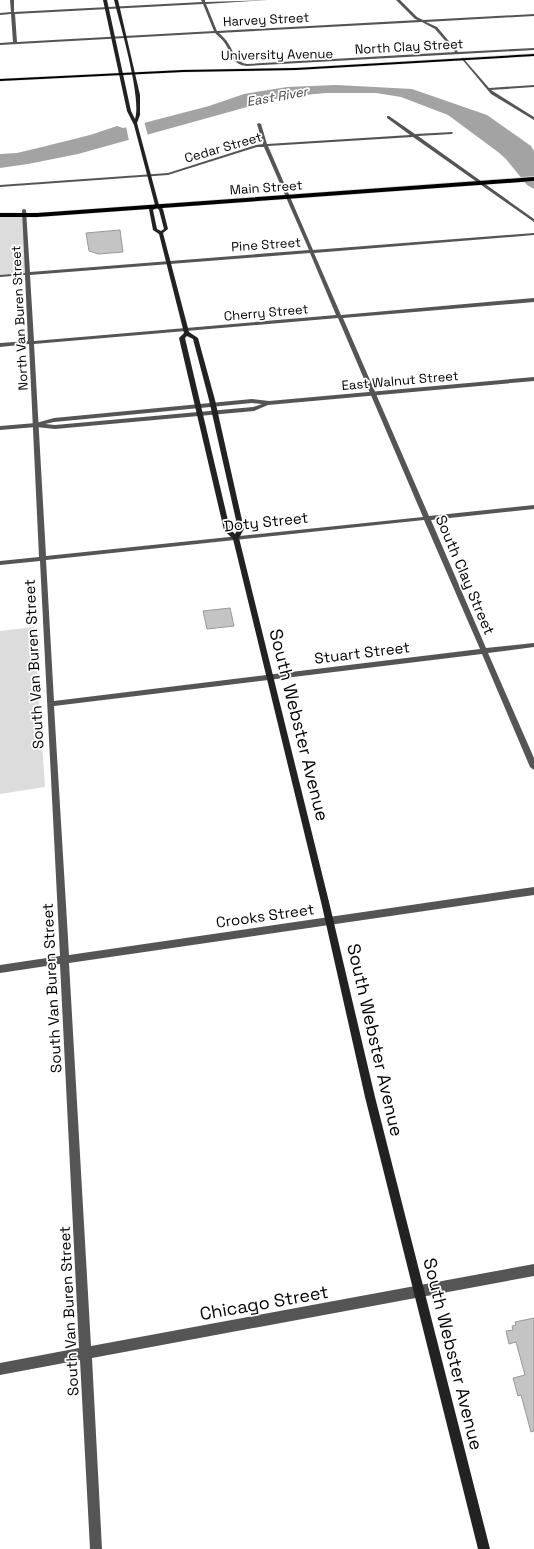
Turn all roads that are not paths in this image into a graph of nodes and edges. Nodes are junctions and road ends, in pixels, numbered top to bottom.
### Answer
1 (12, 0) edge
2 (105, 0) edge
3 (116, 0) edge
4 (266, 0) edge
5 (398, 0) edge
6 (204, 2) edge
7 (107, 8) junction
8 (118, 8) junction
9 (13, 13) junction
10 (0, 14) edge
11 (534, 15) edge
12 (422, 21) junction
13 (216, 32) junction
14 (125, 37) junction
15 (113, 38) junction
16 (15, 43) junction
17 (0, 44) edge
18 (534, 52) edge
19 (458, 54) junction
20 (462, 59) junction
21 (132, 72) junction
22 (120, 73) junction
23 (0, 80) edge
24 (534, 86) edge
25 (490, 89) junction
26 (388, 117) dead end
27 (534, 119) edge
28 (135, 124) junction
29 (259, 124) dead end
30 (452, 133) dead end
31 (414, 136) junction
32 (266, 146) junction
33 (534, 174) edge
34 (149, 176) junction
35 (473, 178) junction
36 (534, 179) edge
37 (480, 183) junction
38 (0, 186) edge
39 (287, 194) junction
40 (157, 204) junction
41 (0, 211) edge
42 (24, 212) junction
43 (0, 215) edge
44 (534, 221) edge
45 (161, 233) junction
46 (534, 234) edge
47 (312, 251) junction
48 (170, 262) junction
49 (28, 273) junction
50 (0, 276) edge
51 (534, 300) edge
52 (340, 316) junction
53 (187, 331) junction
54 (31, 342) junction
55 (0, 345) edge
56 (534, 379) edge
57 (373, 394) junction
58 (269, 403) junction
59 (213, 404) junction
60 (198, 406) junction
61 (214, 412) junction
62 (199, 414) junction
63 (36, 425) junction
64 (0, 428) edge
65 (534, 507) edge
66 (427, 518) junction
67 (236, 538) junction
68 (43, 559) junction
69 (0, 563) edge
70 (534, 645) edge
71 (484, 651) junction
72 (270, 677) junction
73 (51, 704) junction
74 (534, 767) edge
75 (534, 891) edge
76 (329, 921) junction
77 (65, 960) junction
78 (0, 969) edge
79 (534, 1270) edge
80 (419, 1291) junction
81 (87, 1353) junction
82 (0, 1369) edge
83 (96, 1549) edge
84 (484, 1549) edge

1 - 9 street
2 - 7 main road
3 - 8 main road
4 - 6 street
5 - 12 street
6 - 8 street
6 - 13 street, North Clay Street
7 - 8 street
7 - 9 street
7 - 15 main road
8 - 14 main road
9 - 10 street
9 - 16 street
11 - 12 street, Harvey Street
12 - 13 street, Harvey Street
12 - 19 street
13 - 14 street, Harvey Street
13 - 19 street, North Clay Street
14 - 15 street, Harvey Street
14 - 21 main road
15 - 16 street, Harvey Street
15 - 22 main road
16 - 17 street, Harvey Street
18 - 19 street, North Clay Street
18 - 20 main road, University Avenue
18 - 21 main road, University Avenue
20 - 21 main road, University Avenue
20 - 25 street
21 - 22 main road, University Avenue
21 - 28 main road
22 - 23 main road, University Avenue
22 - 28 main road
24 - 25 street
25 - 27 street
26 - 31 street
28 - 34 main road
29 - 32 street
30 - 31 street, Cedar Street
31 - 32 street, Cedar Street
31 - 35 street
32 - 34 street, Cedar Street
32 - 39 street
33 - 35 main road, Main Street
34 - 38 street, Cedar Street
34 - 40 main road
35 - 37 street
35 - 39 main road, Main Street
36 - 37 main road, Main Street
37 - 39 main road, Main Street
37 - 44 street
39 - 40 main road, Main Street
39 - 47 street
40 - 42 main road, Main Street
40 - 45 main road
40 - 45 main road
41 - 42 main road, Main Street
42 - 43 main road, Main Street
42 - 49 street, North Van Buren Street
45 - 48 main road
46 - 47 street, Pine Street
47 - 48 street, Pine Street
47 - 52 street
48 - 49 street, Pine Street
48 - 53 main road
49 - 50 street, Pine Street
49 - 54 street, North Van Buren Street
51 - 52 street, Cherry Street
52 - 53 street, Cherry Street
52 - 57 street
53 - 54 street, Cherry Street
53 - 59 main road, South Webster Avenue
53 - 60 main road, South Webster Avenue
54 - 55 street, Cherry Street
54 - 63 street, North Van Buren Street
56 - 57 street, East Walnut Street
57 - 58 street, East Walnut Street
57 - 66 street, South Clay Street
58 - 59 street, East Walnut Street
58 - 61 street, East Walnut Street
59 - 60 street, East Walnut Street
59 - 61 main road, South Webster Avenue
60 - 62 main road, South Webster Avenue
60 - 63 street, East Walnut Street
61 - 62 street, East Walnut Street
61 - 67 main road, South Webster Avenue
62 - 63 street, East Walnut Street
62 - 67 main road, South Webster Avenue
63 - 64 street, East Walnut Street
63 - 68 street, South Van Buren Street
65 - 66 street, Doty Street
66 - 67 street, Doty Street
66 - 71 street, South Clay Street
67 - 68 street, Doty Street
67 - 72 main road, South Webster Avenue
68 - 69 street, Doty Street
68 - 73 street, South Van Buren Street
70 - 71 street, Stuart Street
71 - 72 street, Stuart Street
71 - 74 street, South Clay Street
72 - 73 street, Stuart Street
72 - 76 main road, South Webster Avenue
73 - 77 street, South Van Buren Street
75 - 76 street, Crooks Street
76 - 77 street, Crooks Street
76 - 80 main road, South Webster Avenue
77 - 78 street, Crooks Street
77 - 81 street, South Van Buren Street
79 - 80 street, Chicago Street
80 - 81 street, Chicago Street
80 - 84 main road, South Webster Avenue
81 - 82 street, Chicago Street
81 - 83 street, South Van Buren Street

